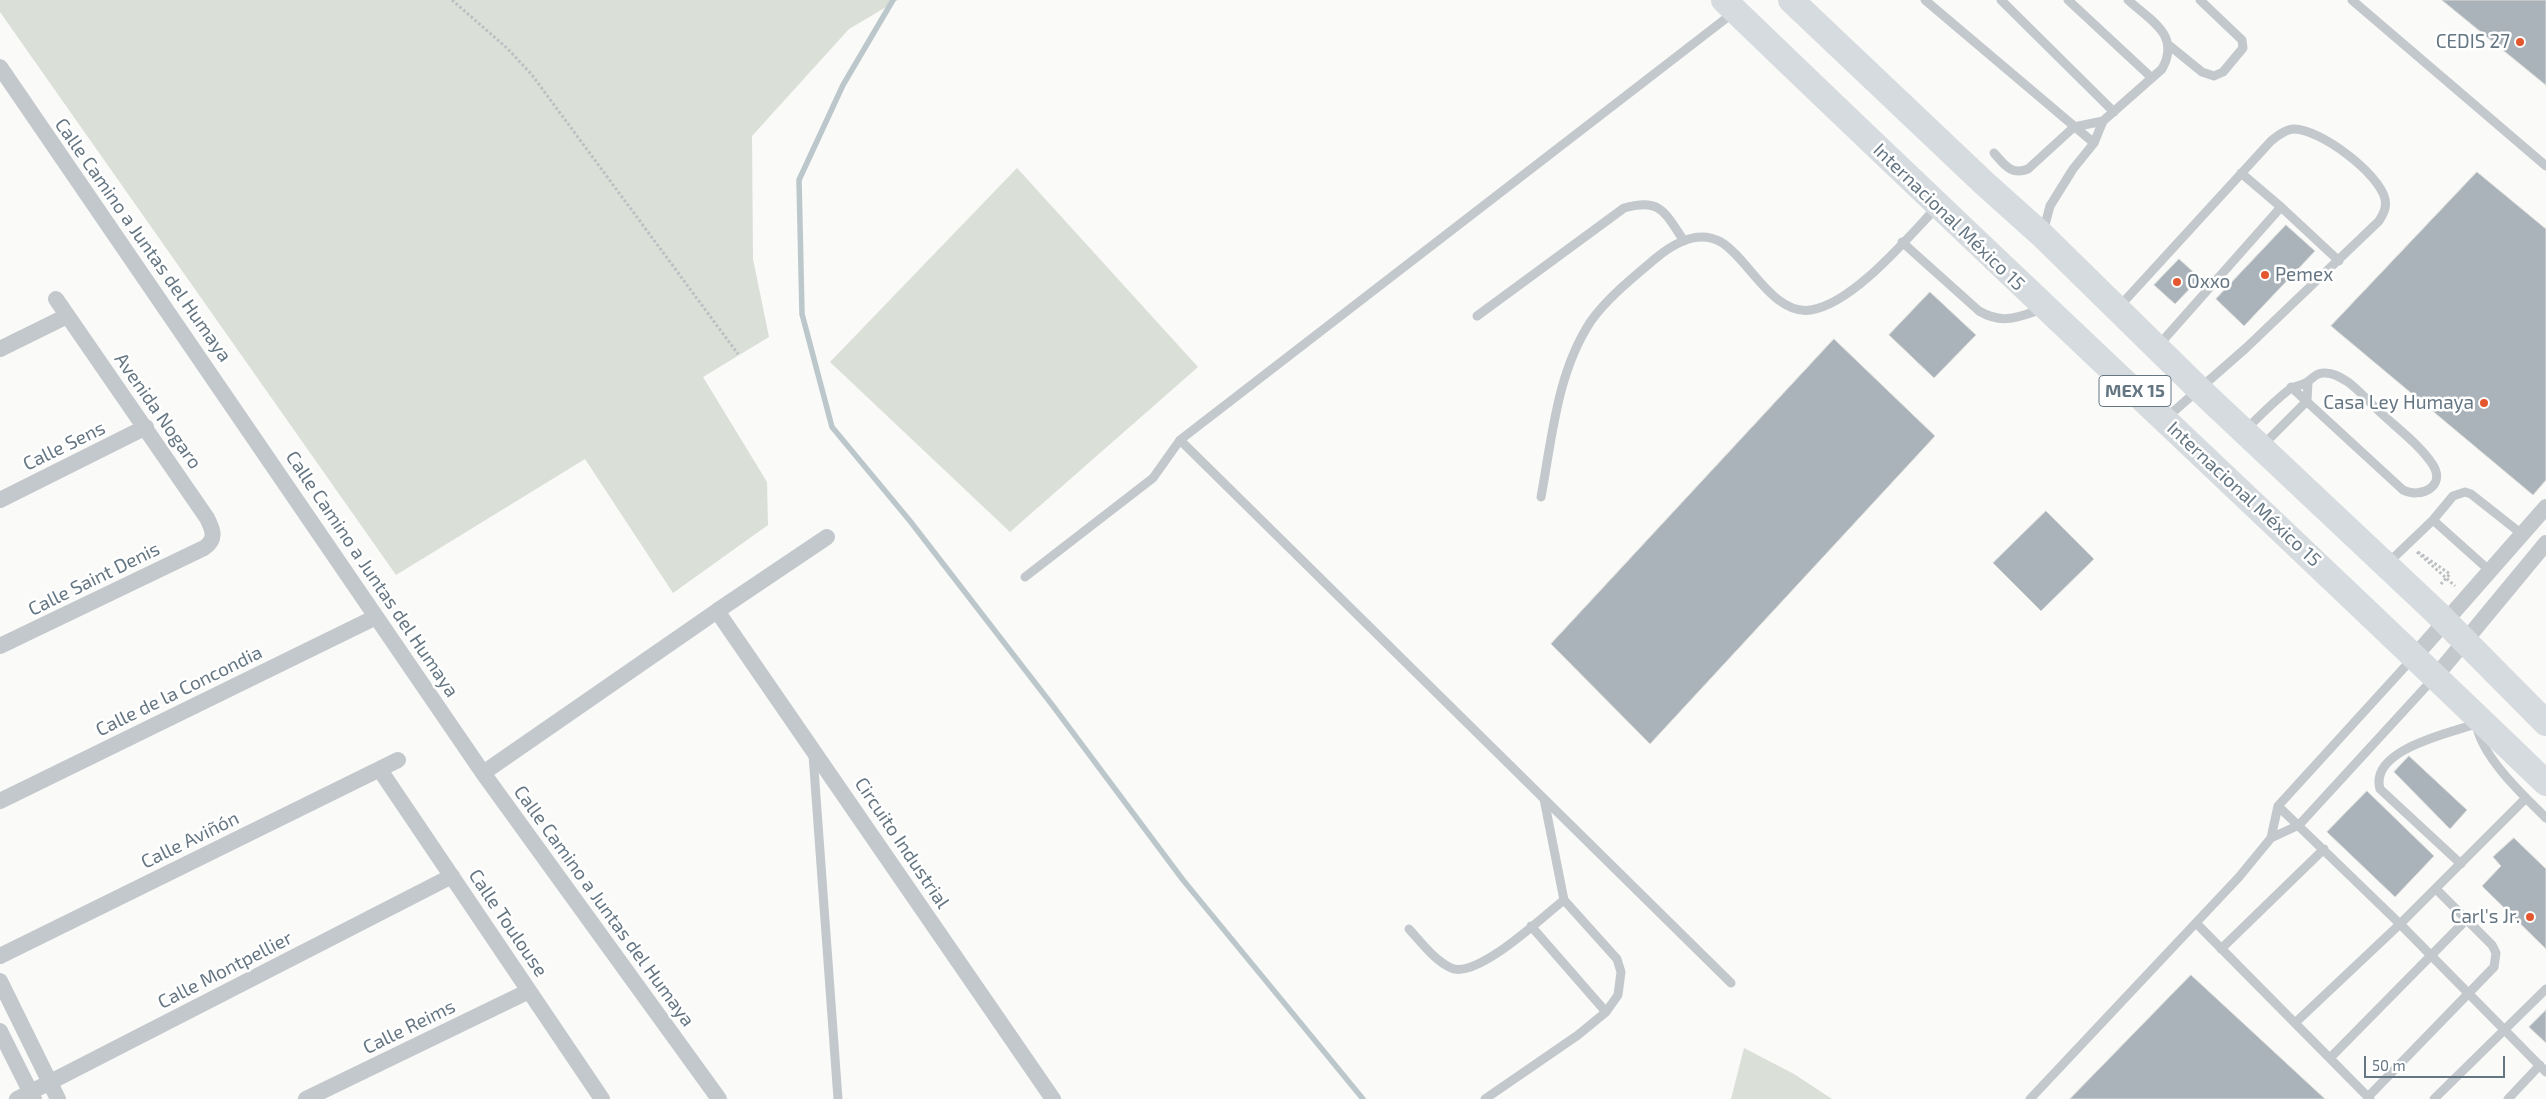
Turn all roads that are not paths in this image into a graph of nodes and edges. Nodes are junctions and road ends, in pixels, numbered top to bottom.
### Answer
1 (1791, 0) edge
2 (1925, 0) edge
3 (2001, 0) edge
4 (2068, 0) edge
5 (2128, 0) edge
6 (2200, 0) edge
7 (2352, 0) edge
8 (1730, 6) edge
9 (2170, 46) junction
10 (0, 67) edge
11 (2152, 78) junction
12 (2114, 112) junction
13 (2103, 121) junction
14 (2074, 127) junction
15 (2094, 143) junction
16 (1994, 153) dead end
17 (2546, 166) edge
18 (2241, 173) junction
19 (1938, 206) junction
20 (2281, 207) junction
21 (2042, 234) junction
22 (1684, 240) junction
23 (1902, 242) junction
24 (2338, 261) junction
25 (56, 299) dead end
26 (2045, 308) junction
27 (2118, 308) junction
28 (67, 316) junction
29 (1477, 316) dead end
30 (2156, 348) junction
31 (0, 349) edge
32 (2308, 382) junction
33 (2291, 387) junction
34 (2199, 389) junction
35 (2307, 401) junction
36 (2165, 419) junction
37 (146, 427) junction
38 (2252, 439) junction
39 (1180, 440) junction
40 (1541, 497) dead end
41 (0, 500) edge
42 (2546, 507) edge
43 (2434, 520) junction
44 (2523, 535) junction
45 (828, 537) dead end
46 (2546, 542) edge
47 (204, 548) joint
48 (2386, 565) junction
49 (2490, 571) junction
50 (1025, 577) dead end
51 (717, 611) junction
52 (376, 617) junction
53 (2441, 618) junction
54 (2464, 643) junction
55 (0, 646) edge
56 (2415, 656) junction
57 (2436, 676) junction
58 (2475, 718) junction
59 (2546, 723) edge
60 (813, 748) junction
61 (398, 760) dead end
62 (380, 770) junction
63 (483, 773) junction
64 (2536, 790) edge
65 (1544, 798) junction
66 (0, 801) edge
67 (2278, 806) junction
68 (2546, 818) edge
69 (2299, 825) junction
70 (2271, 838) junction
71 (2324, 849) junction
72 (2461, 864) junction
73 (452, 876) junction
74 (2436, 888) junction
75 (1564, 900) junction
76 (2467, 919) junction
77 (2196, 923) junction
78 (2400, 924) junction
79 (1531, 926) junction
80 (1409, 929) dead end
81 (2222, 949) junction
82 (2430, 955) junction
83 (0, 956) edge
84 (0, 981) edge
85 (1731, 983) dead end
86 (2546, 989) edge
87 (529, 991) junction
88 (2468, 992) junction
89 (1606, 1012) junction
90 (2295, 1023) junction
91 (2505, 1030) junction
92 (0, 1031) edge
93 (2330, 1058) junction
94 (2543, 1069) edge
95 (50, 1083) junction
96 (27, 1097) edge
97 (2369, 1098) edge
98 (58, 1099) edge
99 (306, 1099) edge
100 (602, 1099) edge
101 (718, 1099) edge
102 (838, 1099) edge
103 (1053, 1099) edge
104 (1486, 1099) edge
105 (2030, 1099) edge
106 (2434, 1099) edge
107 (2508, 1099) edge

1 - 21 main road, MEX 15
2 - 14 lane
3 - 12 lane
4 - 11 lane
5 - 9 lane
6 - 9 lane
7 - 17 lane
8 - 19 main road, Internacional México 15 / MEX 15
8 - 39 lane
9 - 11 lane
10 - 52 street, Calle Camino a Juntas del Humaya
11 - 12 lane
12 - 13 lane
13 - 14 lane
13 - 15 lane
14 - 15 lane
14 - 16 lane
15 - 21 lane
18 - 20 lane
18 - 24 lane
18 - 27 lane
19 - 23 lane
19 - 26 main road, Internacional México 15 / MEX 15
20 - 24 lane
20 - 30 lane
21 - 27 main road, MEX 15
22 - 23 lane
22 - 29 lane
22 - 40 lane
23 - 26 lane
24 - 34 lane
25 - 28 street, Avenida Nogaro
26 - 36 main road, Internacional México 15 / MEX 15
27 - 30 main road, MEX 15
28 - 31 street
28 - 37 street, Avenida Nogaro
30 - 34 main road, MEX 15
32 - 33 lane
32 - 35 lane
32 - 35 lane
33 - 35 lane
33 - 38 lane
34 - 36 lane
34 - 38 main road, MEX 15
35 - 38 lane
36 - 56 main road, Internacional México 15 / MEX 15
37 - 41 street, Calle Sens
37 - 47 street, Avenida Nogaro
38 - 48 main road, MEX 15
39 - 50 lane
39 - 65 lane
42 - 44 street
43 - 44 lane
43 - 48 lane
43 - 49 lane
44 - 49 street
45 - 51 street
46 - 54 street
47 - 55 street, Calle Saint Denis
48 - 53 main road, MEX 15
49 - 53 street
51 - 60 street, Circuito Industrial
51 - 63 street
52 - 63 street, Calle Camino a Juntas del Humaya
52 - 66 street, Calle de la Concondia
53 - 54 main road, MEX 15
53 - 56 street
54 - 57 street
54 - 59 main road, MEX 15
56 - 57 main road, Internacional México 15 / MEX 15
56 - 67 lane
57 - 58 main road, Internacional México 15 / MEX 15
57 - 69 lane
58 - 64 main road, Internacional México 15 / MEX 15
58 - 72 lane
60 - 102 lane
60 - 103 street, Circuito Industrial
61 - 62 street, Calle Aviñón
62 - 73 street, Calle Toulouse
62 - 83 street, Calle Aviñón
63 - 101 street, Calle Camino a Juntas del Humaya
64 - 68 lane
64 - 72 lane
65 - 75 lane
65 - 85 lane
67 - 69 lane
67 - 70 lane
69 - 70 lane
69 - 71 lane
70 - 77 lane
71 - 78 lane
71 - 81 lane
72 - 74 lane
73 - 87 street, Calle Toulouse
73 - 95 street, Calle Montpellier
74 - 76 lane
74 - 78 lane
75 - 79 lane
75 - 89 lane
76 - 82 lane
76 - 88 lane
77 - 81 lane
77 - 105 lane
78 - 82 lane
78 - 90 lane
79 - 80 lane
79 - 89 lane
81 - 90 lane
82 - 88 lane
82 - 93 lane
84 - 95 street
86 - 91 lane
87 - 99 street, Calle Reims
87 - 100 street, Calle Toulouse
88 - 91 lane
88 - 97 lane
89 - 104 lane
90 - 93 lane
91 - 94 lane
91 - 106 lane
92 - 96 street
93 - 97 lane
94 - 107 lane
95 - 96 street, Calle Montpellier
95 - 98 street

